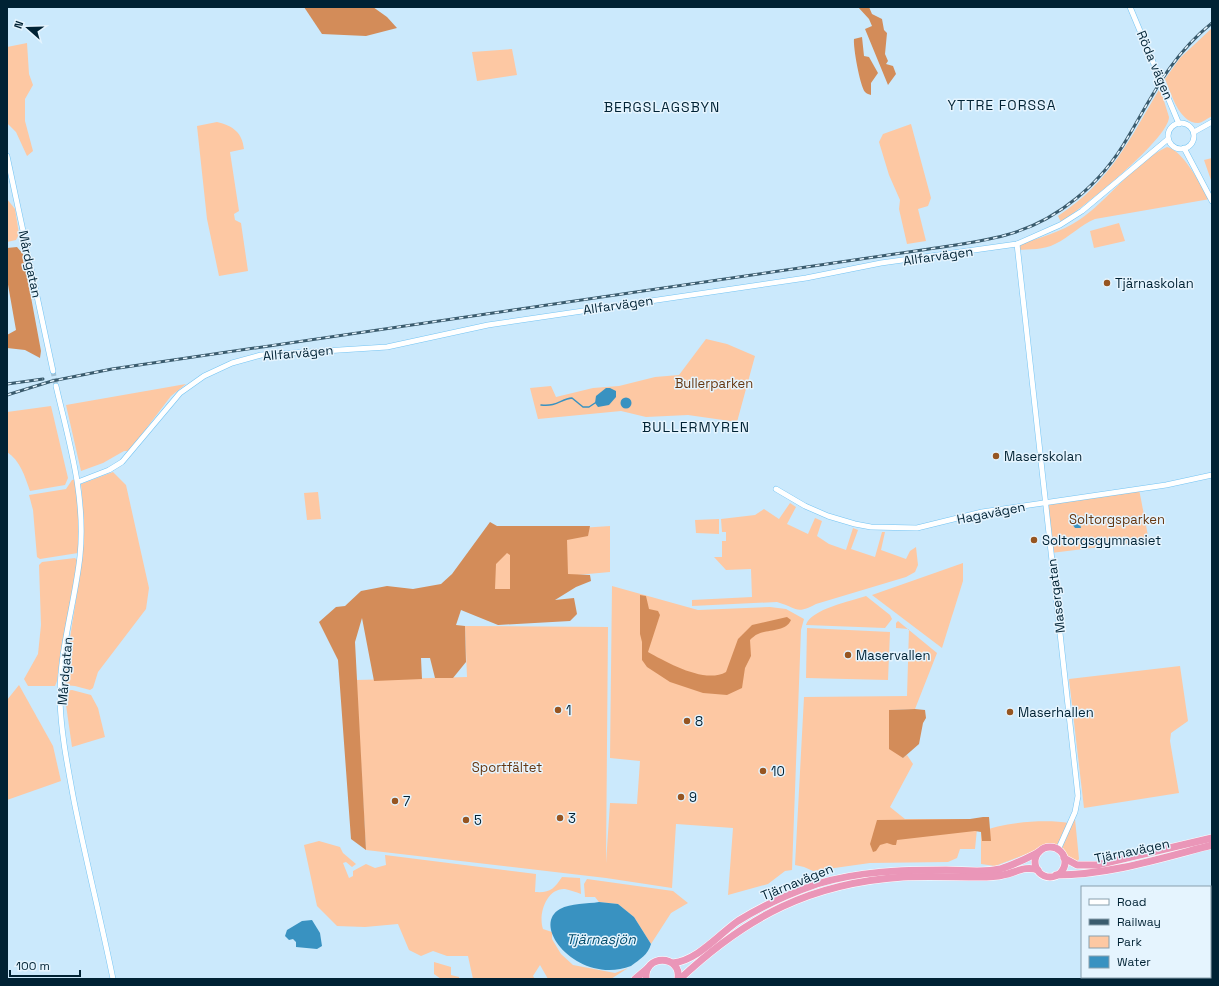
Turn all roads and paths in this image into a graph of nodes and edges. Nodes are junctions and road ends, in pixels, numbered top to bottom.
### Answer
1 (1130, 7) edge
2 (1212, 122) edge
3 (1179, 124) junction
4 (1194, 132) junction
5 (1168, 139) junction
6 (1184, 148) junction
7 (7, 156) edge
8 (1212, 201) edge
9 (1017, 244) junction
10 (53, 371) tunnel mouth
11 (56, 386) tunnel mouth
12 (1212, 475) edge
13 (78, 482) junction
14 (776, 489) dead end
15 (1045, 503) junction
16 (1212, 838) edge
17 (1212, 845) edge
18 (1058, 850) junction
19 (1039, 852) junction
20 (1064, 858) junction
21 (1038, 870) junction
22 (1056, 875) junction
23 (672, 963) junction
24 (648, 968) junction
25 (113, 979) edge
26 (635, 979) edge
27 (646, 979) edge
28 (679, 979) edge

1 - 3 street, Röda vägen
2 - 4 street
3 - 4 street
3 - 5 street
4 - 6 street
5 - 6 street
5 - 9 street, Allfarvägen
6 - 8 street
7 - 10 street, Mårdgatan
9 - 13 street, Allfarvägen
9 - 15 street, Masergatan
11 - 13 street, Mårdgatan
12 - 15 street, Hagavägen
13 - 25 street, Mårdgatan
14 - 15 street, Hagavägen
15 - 18 street, Masergatan
16 - 20 highway, Tjärnavägen
17 - 22 highway, Tjärnavägen
18 - 19 highway, Tjärnavägen
18 - 20 highway
19 - 21 highway
19 - 23 highway, Tjärnavägen
20 - 22 highway
21 - 22 highway, Tjärnavägen
21 - 28 highway, Tjärnavägen
23 - 24 highway, Tjärnavägen
23 - 28 highway
24 - 26 highway
24 - 27 highway

